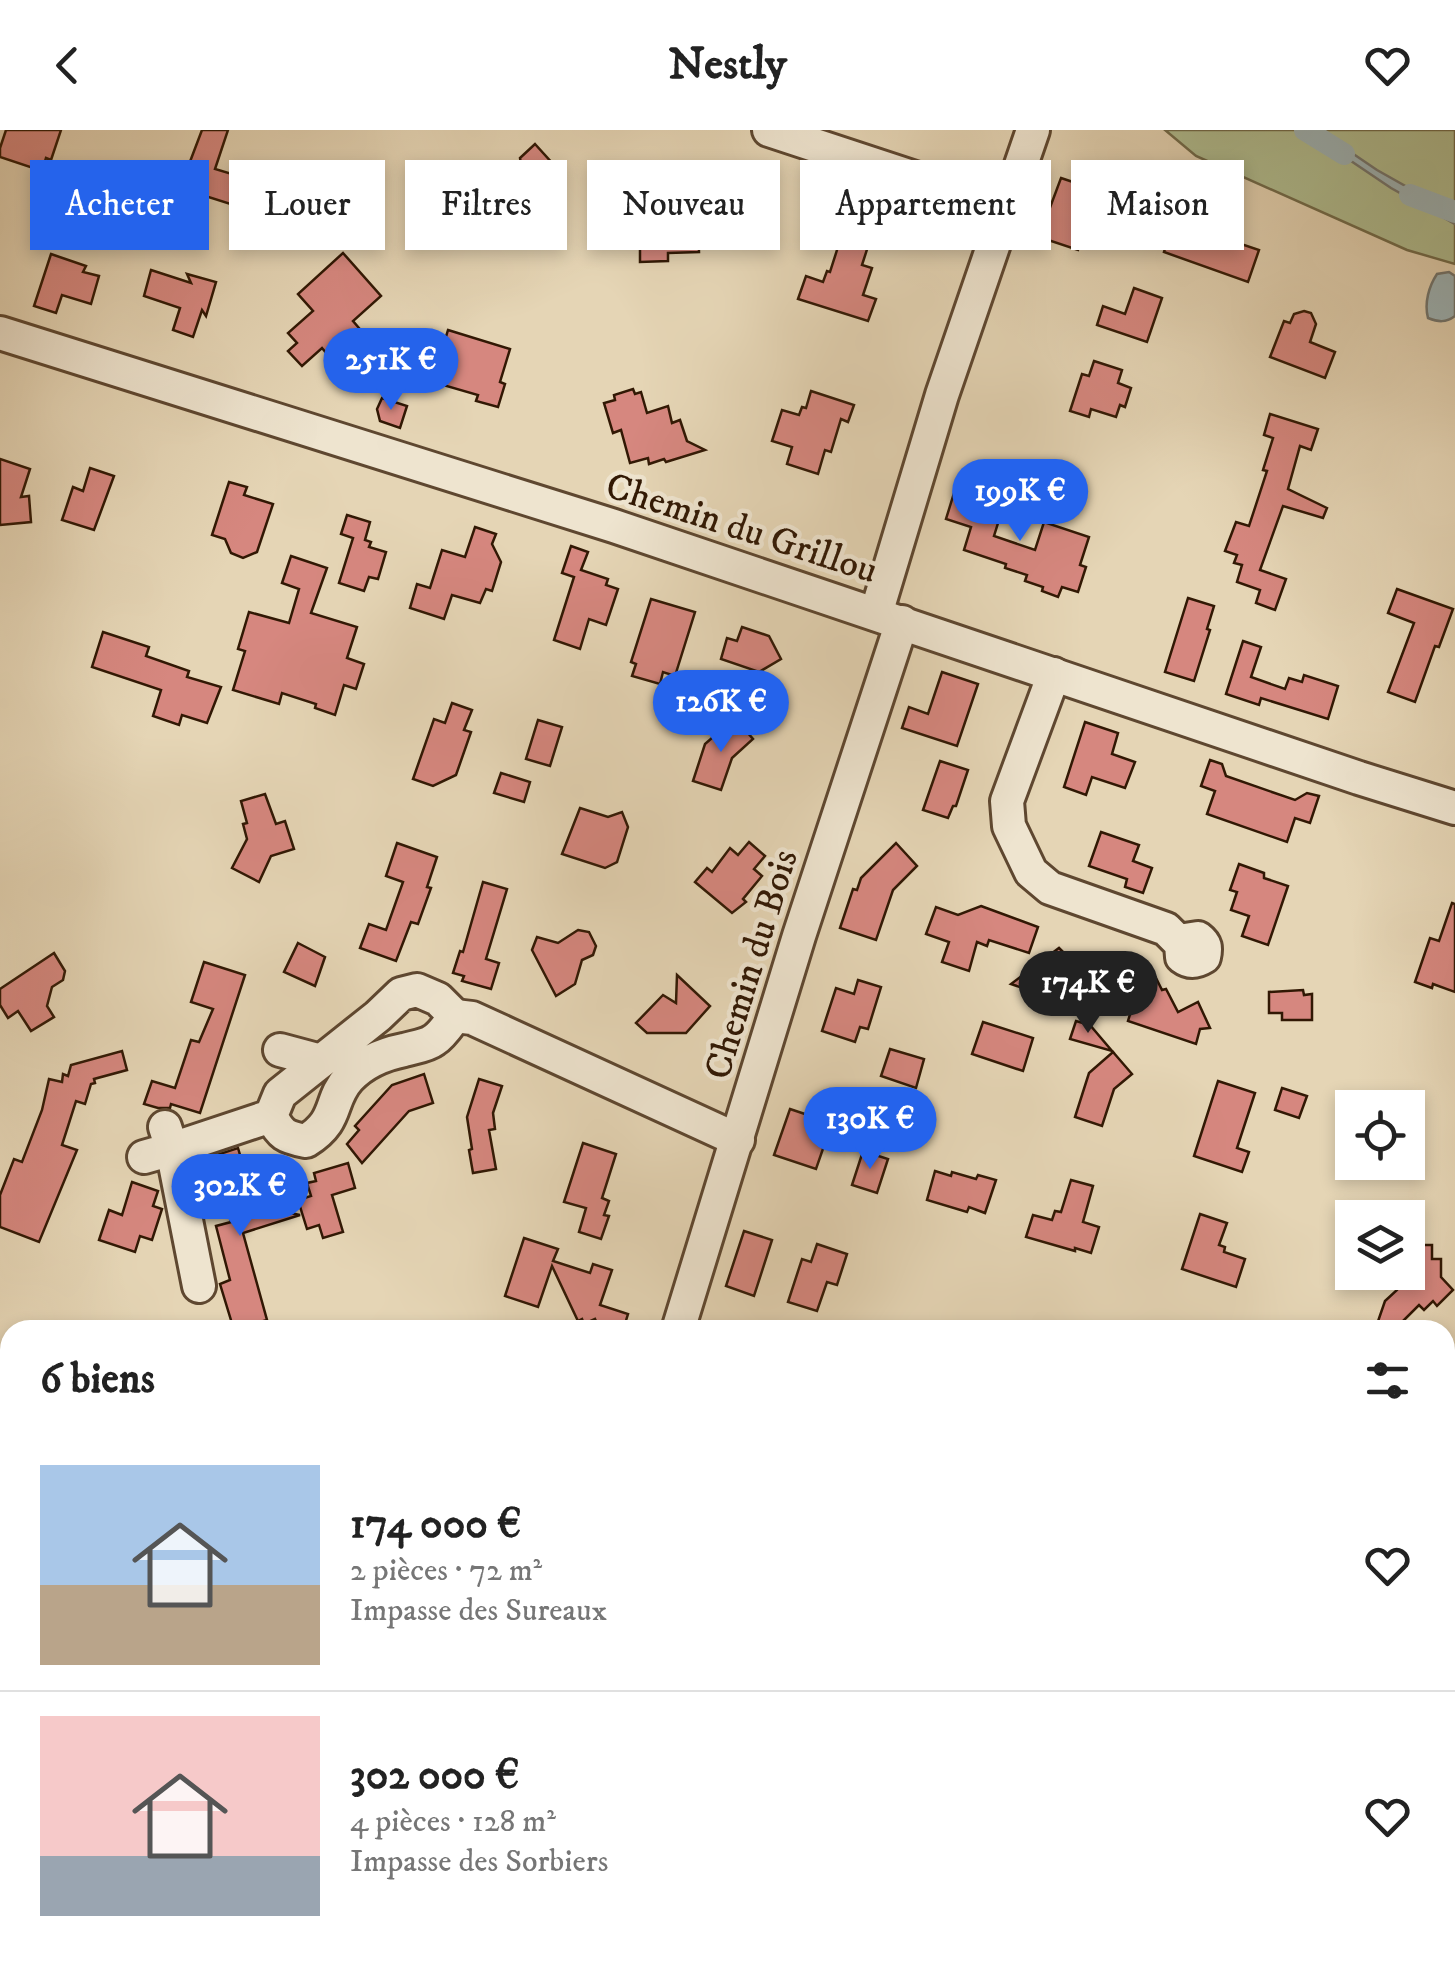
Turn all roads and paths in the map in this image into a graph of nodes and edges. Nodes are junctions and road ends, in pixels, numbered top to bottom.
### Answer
1 (769, 130) edge
2 (1033, 130) edge
3 (860, 160) edge
4 (1023, 160) edge
5 (992, 250) edge
6 (0, 333) edge
7 (889, 618) junction
8 (1054, 674) junction
9 (1455, 808) edge
10 (1181, 944) dead end
11 (455, 1016) junction
12 (280, 1050) dead end
13 (322, 1062) junction
14 (271, 1116) junction
15 (738, 1140) junction
16 (199, 1286) dead end
17 (681, 1320) edge

1 - 3 street
2 - 4 street, Chemin du Bois
5 - 7 street, Chemin du Bois
6 - 7 street, Chemin du Grillou
7 - 8 street, Chemin du Grillou
7 - 15 street, Chemin du Bois
8 - 9 street, Chemin du Grillou
8 - 10 street
11 - 13 street
11 - 14 street
11 - 15 street
12 - 13 street
13 - 14 street
14 - 16 street
15 - 17 street, Chemin du Bois

